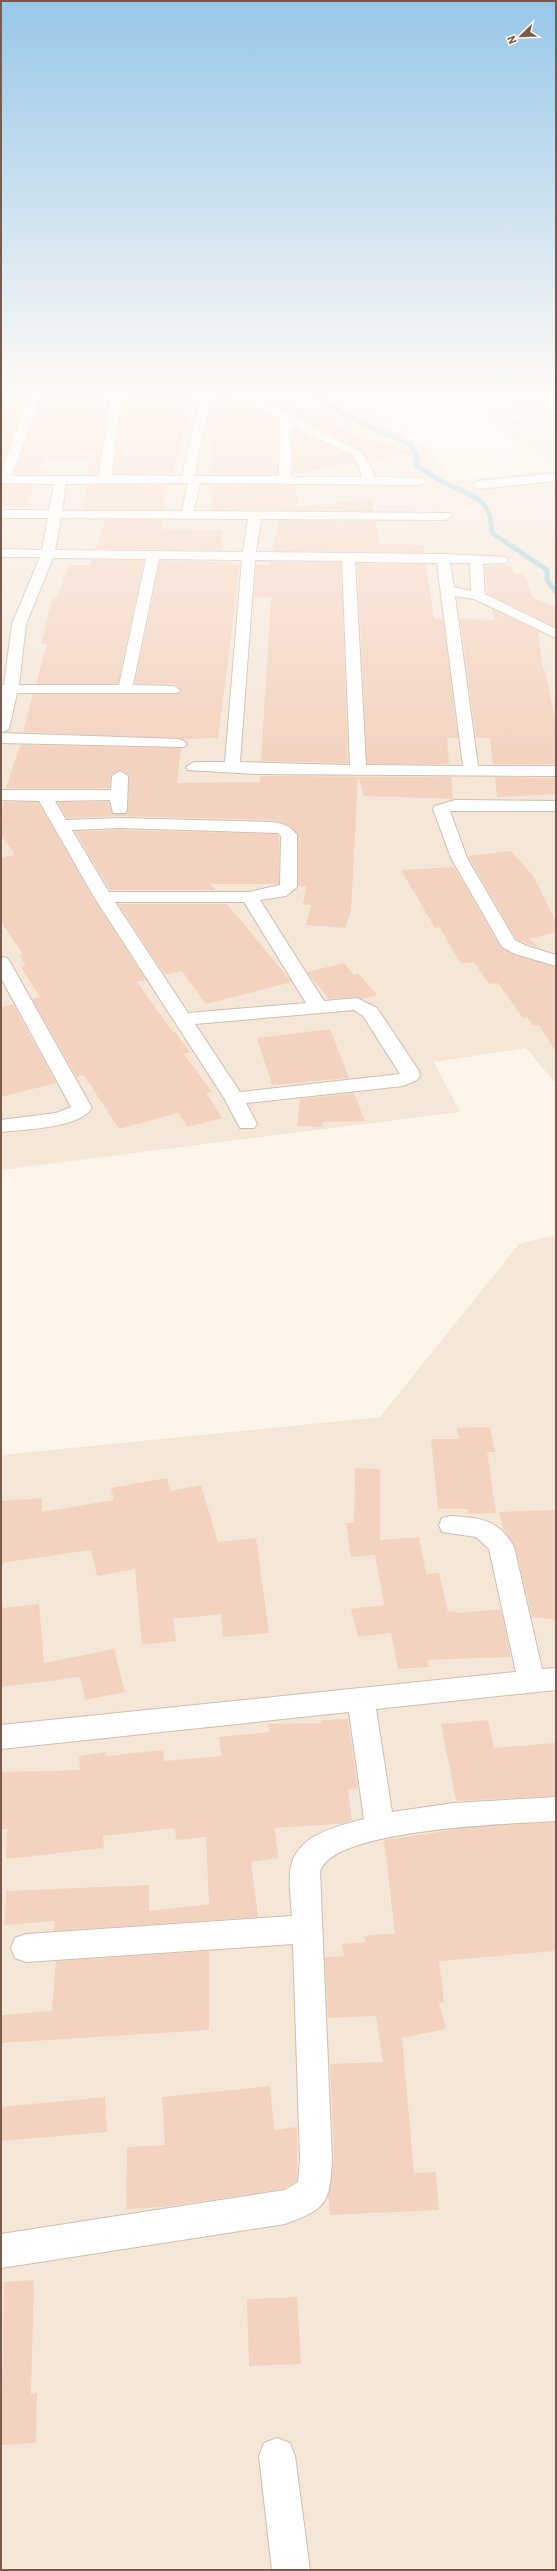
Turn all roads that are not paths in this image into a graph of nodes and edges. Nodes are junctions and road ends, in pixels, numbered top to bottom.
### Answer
1 (1, 514) edge
2 (55, 515) junction
3 (187, 515) joint
4 (255, 516) junction
5 (446, 516) dead end
6 (1, 553) edge
7 (48, 553) junction
8 (153, 555) junction
9 (249, 556) junction
10 (348, 557) junction
11 (443, 558) junction
12 (476, 560) junction
13 (501, 560) dead end
14 (446, 590) junction
15 (478, 596) junction
16 (556, 634) edge
17 (6, 689) edge
18 (125, 690) junction
19 (173, 690) dead end
20 (1, 729) edge
21 (1, 738) edge
22 (179, 744) dead end
23 (194, 766) dead end
24 (232, 766) junction
25 (358, 770) junction
26 (471, 771) junction
27 (556, 771) edge
28 (120, 776) dead end
29 (1, 795) edge
30 (118, 795) junction
31 (44, 796) junction
32 (556, 806) edge
33 (120, 823) junction
34 (60, 825) junction
35 (103, 897) junction
36 (249, 897) junction
37 (556, 961) edge
38 (1, 962) edge
39 (319, 1008) junction
40 (184, 1019) junction
41 (234, 1098) junction
42 (247, 1124) dead end
43 (1, 1126) edge
44 (451, 1525) dead end
45 (544, 1679) edge
46 (360, 1698) junction
47 (1, 1737) edge
48 (556, 1809) edge
49 (380, 1828) junction
50 (307, 1930) junction
51 (26, 1948) dead end
52 (1, 2251) edge
53 (277, 2456) dead end
54 (291, 2570) edge

1 - 2 street
2 - 3 street
2 - 7 street
3 - 4 street
4 - 5 street
4 - 9 street
6 - 7 street
7 - 8 street
7 - 17 street
8 - 9 street
8 - 18 street
9 - 10 street
9 - 24 street
10 - 11 street
10 - 25 street
11 - 12 street
11 - 14 street
12 - 13 street
12 - 15 street
14 - 15 street
14 - 26 street
15 - 16 street
17 - 18 street
17 - 20 street
18 - 19 street
21 - 22 street
23 - 24 street
24 - 25 street
25 - 26 street
26 - 27 street
28 - 30 street
29 - 31 street
30 - 31 street
30 - 33 street
31 - 34 street
32 - 37 street
33 - 34 street
33 - 36 street
34 - 35 street
35 - 36 street
35 - 40 street
36 - 39 street
38 - 43 street
39 - 40 street
39 - 41 street
40 - 41 street
41 - 42 street
44 - 45 street
45 - 46 street
46 - 47 street
46 - 49 street
48 - 49 street
49 - 50 street
50 - 51 street
50 - 52 street
53 - 54 street

